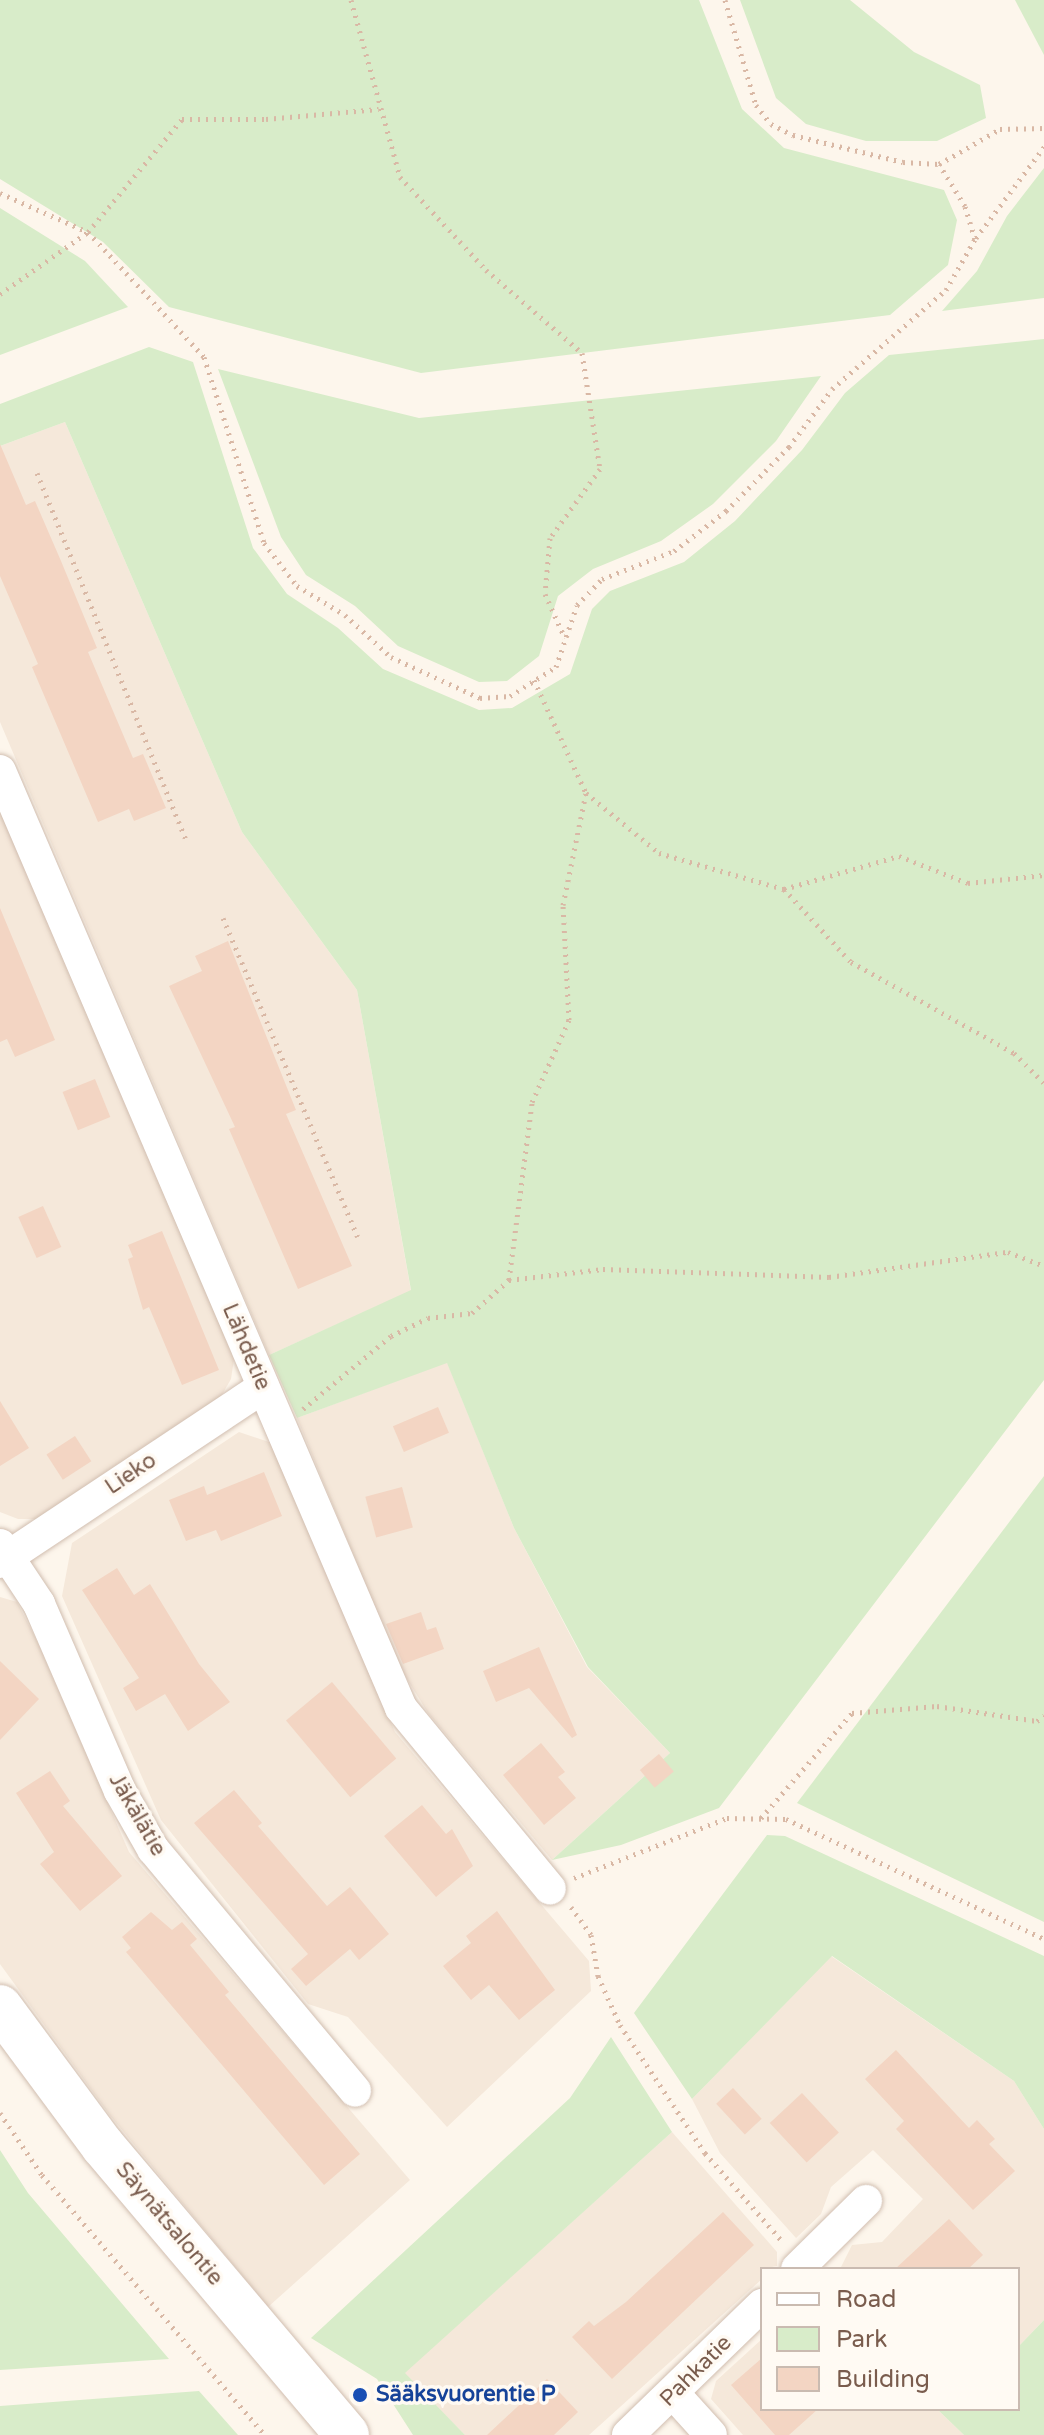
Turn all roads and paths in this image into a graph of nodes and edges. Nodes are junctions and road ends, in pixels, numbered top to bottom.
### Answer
1 (351, 0) edge
2 (725, 0) edge
3 (379, 109) junction
4 (1044, 128) edge
5 (1044, 147) edge
6 (939, 164) junction
7 (0, 193) edge
8 (88, 232) junction
9 (975, 239) junction
10 (0, 294) edge
11 (37, 473) dead end
12 (566, 639) junction
13 (534, 680) junction
14 (0, 771) edge
15 (586, 793) junction
16 (186, 840) dead end
17 (1044, 875) edge
18 (784, 889) junction
19 (223, 918) dead end
20 (1044, 1083) edge
21 (358, 1237) dead end
22 (1044, 1266) edge
23 (509, 1280) junction
24 (263, 1387) junction
25 (277, 1419) junction
26 (3, 1555) edge
27 (1044, 1716) edge
28 (760, 1819) junction
29 (550, 1889) junction
30 (1044, 1939) edge
31 (0, 2007) edge
32 (355, 2091) dead end
33 (0, 2113) edge
34 (866, 2201) dead end
35 (799, 2266) edge
36 (760, 2307) edge
37 (674, 2394) junction
38 (265, 2435) edge
39 (347, 2435) edge
40 (628, 2435) edge
41 (711, 2435) edge

1 - 3 path
2 - 6 path
3 - 8 path
3 - 12 path
4 - 6 path
5 - 9 path
6 - 9 path
7 - 8 path
8 - 10 path
8 - 13 path
9 - 12 path
11 - 16 path
12 - 13 path
13 - 15 path
14 - 24 street, Lähdetie
15 - 18 path
15 - 23 path
17 - 18 path
18 - 20 path
19 - 21 path
22 - 23 path
23 - 25 path
24 - 25 street, Lähdetie
24 - 26 street, Lieko
25 - 29 street, Lähdetie
26 - 32 street, Jäkälätie
27 - 28 path
28 - 29 path
28 - 30 path
29 - 35 path
31 - 39 main road, Säynätsalontie
33 - 38 path
34 - 35 street
36 - 37 street, Pahkatie
37 - 40 street, Pahkatie
37 - 41 street

